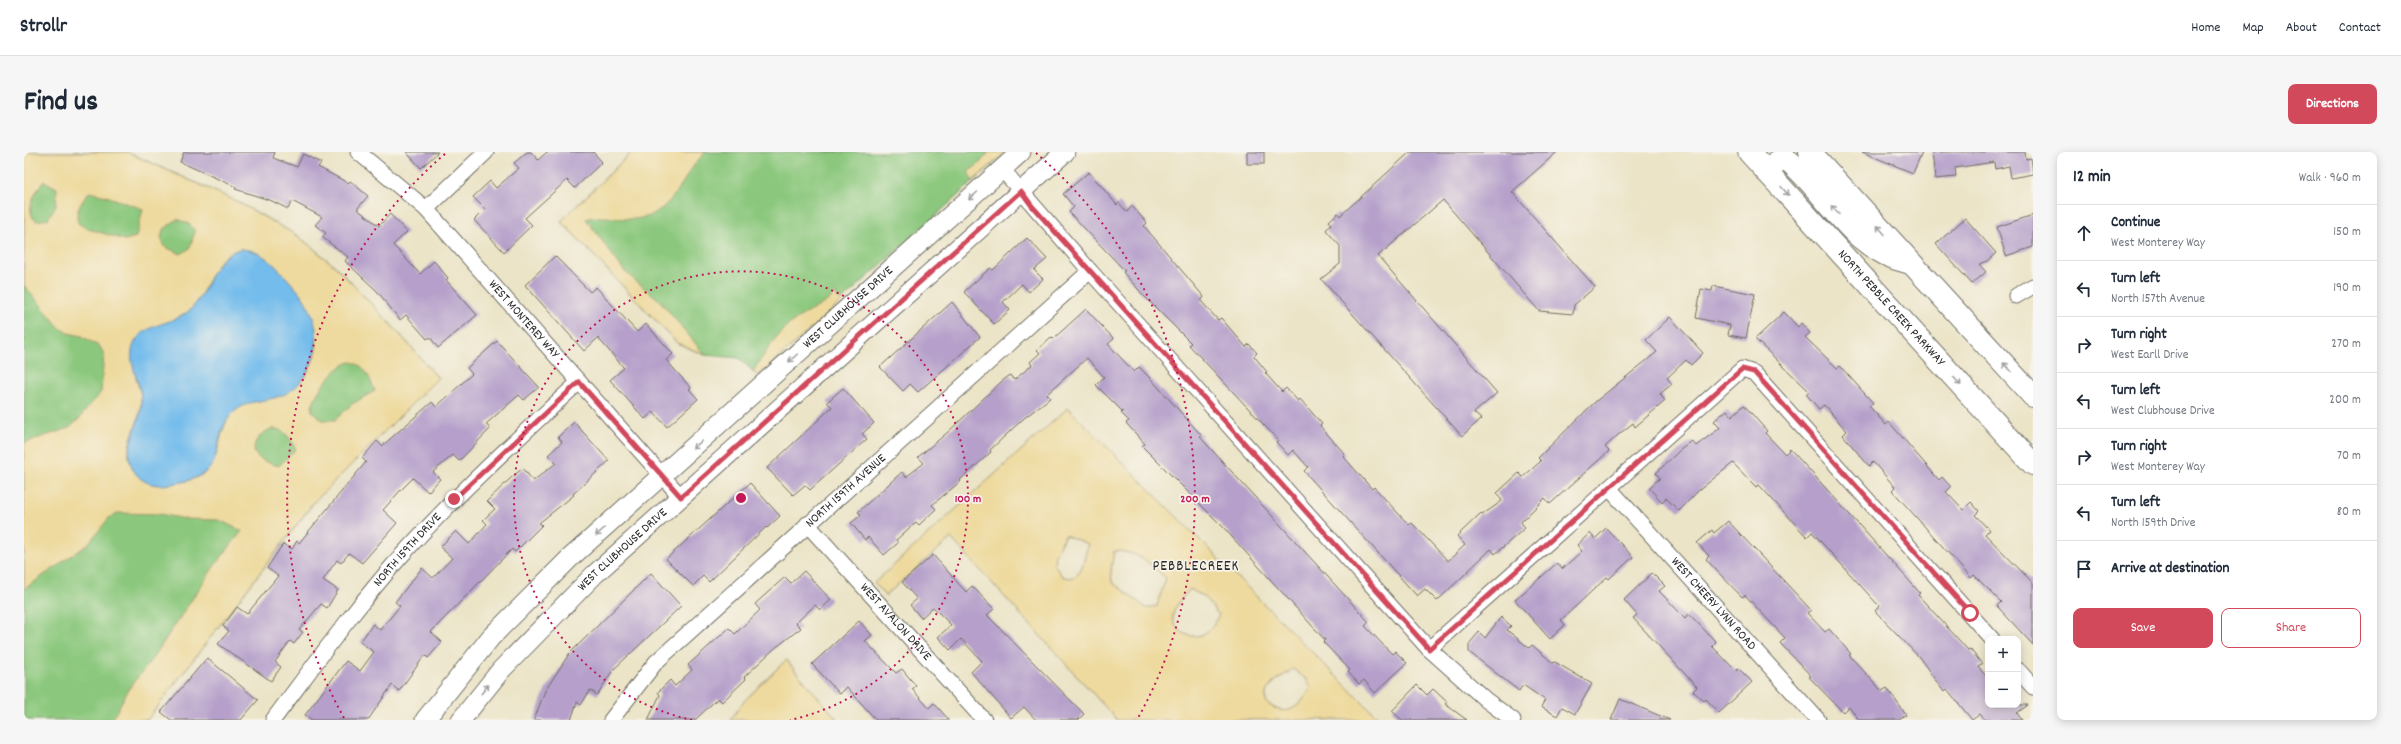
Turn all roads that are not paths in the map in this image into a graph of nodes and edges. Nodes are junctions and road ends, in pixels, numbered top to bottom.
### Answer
1 (358, 152) edge
2 (486, 152) edge
3 (1021, 152) edge
4 (1065, 152) edge
5 (1749, 152) edge
6 (1810, 152) edge
7 (1002, 170) junction
8 (1766, 171) junction
9 (1021, 191) junction
10 (426, 209) junction
11 (1911, 263) junction
12 (1090, 271) junction
13 (2033, 286) edge
14 (2016, 296) dead end
15 (579, 382) junction
16 (2033, 396) edge
17 (2033, 464) edge
18 (662, 476) junction
19 (1608, 488) junction
20 (681, 497) junction
21 (807, 524) junction
22 (1989, 636) edge
23 (1429, 649) junction
24 (2020, 672) edge
25 (2033, 687) edge
26 (273, 720) edge
27 (425, 720) edge
28 (461, 720) edge
29 (611, 720) edge
30 (984, 720) edge
31 (1513, 720) edge
32 (1818, 720) edge

1 - 10 street, WEST MONTEREY WAY
2 - 10 street
3 - 7 street, WEST CLUBHOUSE DRIVE
4 - 9 street, WEST CLUBHOUSE DRIVE
5 - 8 main road, NORTH PEBBLE CREEK PARKWAY
11 -> 6 main road
7 - 9 street
7 -> 18 street, WEST CLUBHOUSE DRIVE
11 -> 8 main road
8 -> 17 main road, NORTH PEBBLE CREEK PARKWAY
9 - 12 street
9 - 20 street, WEST CLUBHOUSE DRIVE
10 - 15 street, WEST MONTEREY WAY
16 -> 11 main road
12 - 21 street, NORTH 159TH AVENUE
12 - 23 street
13 - 14 street
15 - 18 street, WEST MONTEREY WAY
15 - 26 street, NORTH 159TH DRIVE
18 - 20 street, WEST MONTEREY WAY
18 -> 27 street, WEST CLUBHOUSE DRIVE
19 - 22 street
19 - 23 street
19 - 32 street, WEST CHEERY LYNN ROAD
28 -> 20 street, WEST CLUBHOUSE DRIVE
21 - 29 street, NORTH 159TH AVENUE
21 - 30 street, WEST AVALON DRIVE
23 - 31 street
24 - 25 street

